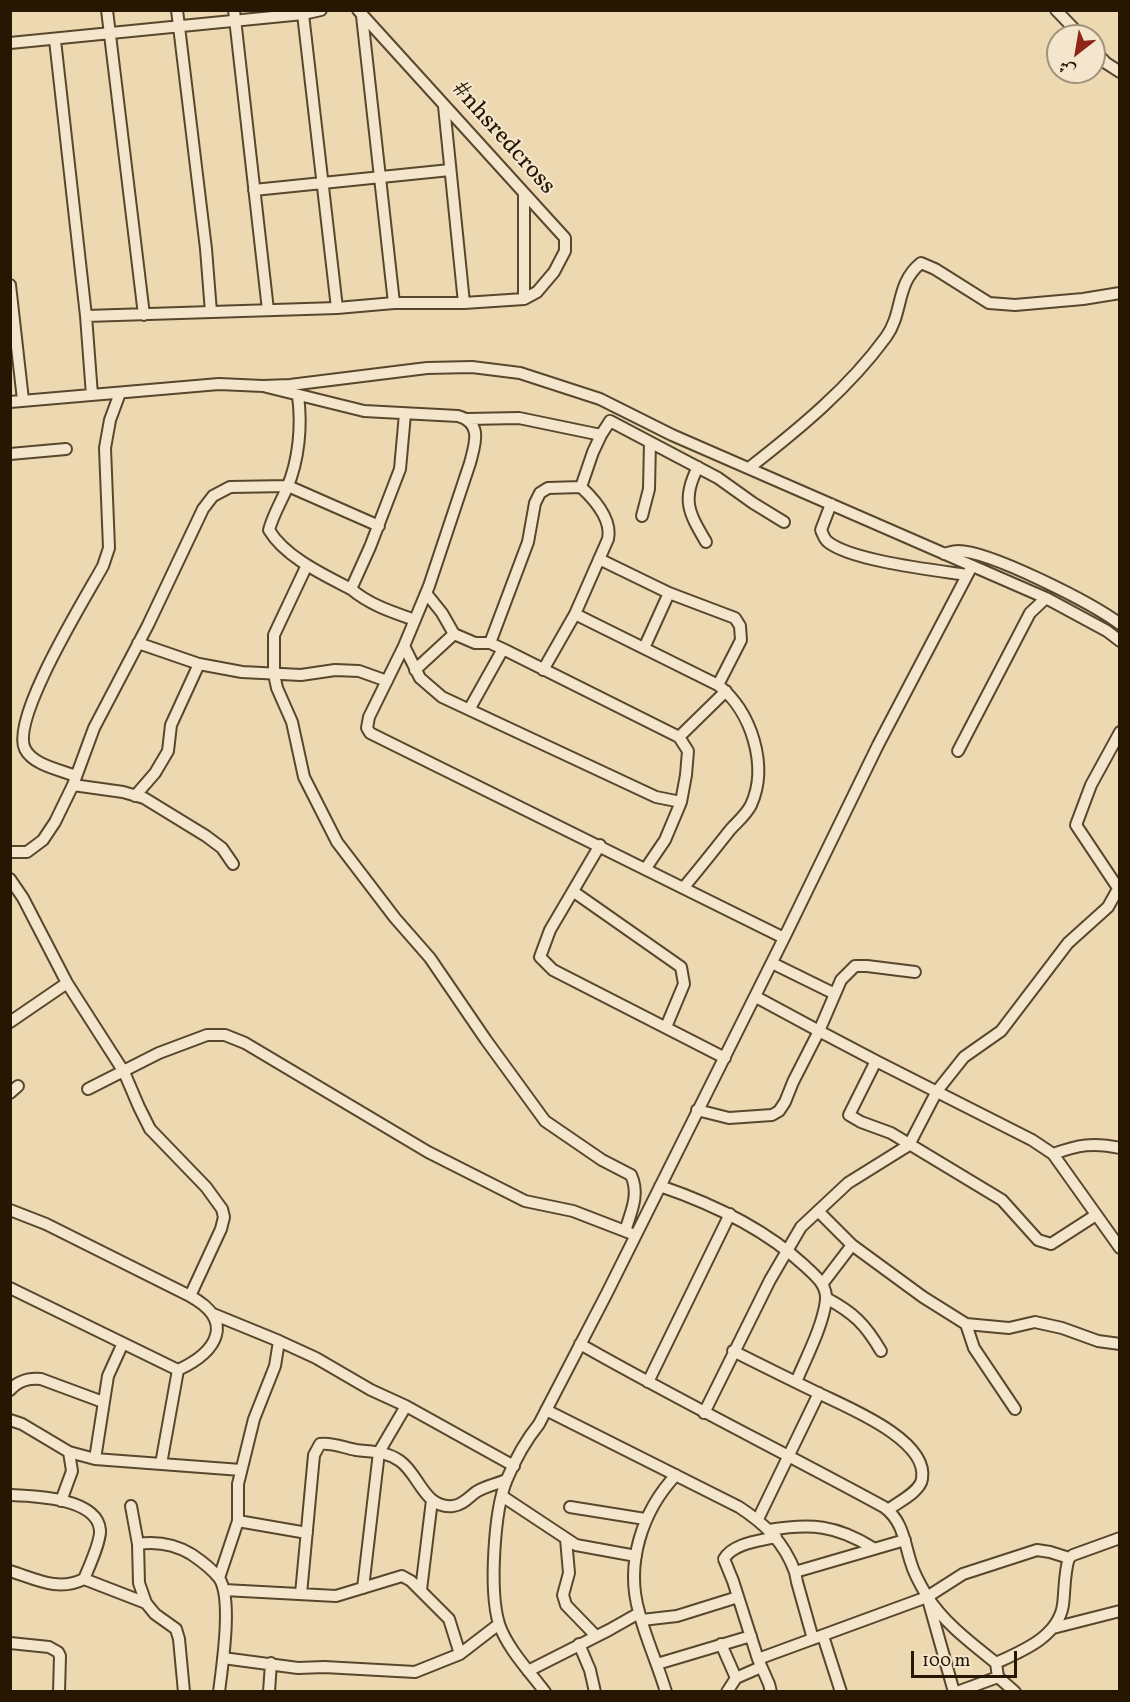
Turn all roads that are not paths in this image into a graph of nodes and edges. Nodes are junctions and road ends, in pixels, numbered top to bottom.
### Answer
1 (107, 10) edge
2 (177, 10) edge
3 (321, 10) edge
4 (1056, 10) edge
5 (291, 13) edge
6 (360, 13) edge
7 (303, 14) junction
8 (235, 15) edge
9 (1069, 24) edge
10 (178, 26) junction
11 (109, 32) junction
12 (55, 40) junction
13 (10, 43) edge
14 (1106, 63) edge
15 (1119, 72) edge
16 (444, 106) junction
17 (450, 170) junction
18 (380, 178) junction
19 (322, 184) junction
20 (254, 190) junction
21 (524, 194) junction
22 (10, 285) edge
23 (1119, 293) edge
24 (524, 298) junction
25 (394, 303) junction
26 (464, 303) junction
27 (337, 308) junction
28 (268, 310) junction
29 (211, 312) junction
30 (144, 315) junction
31 (86, 316) junction
32 (263, 386) junction
33 (120, 393) junction
34 (92, 395) junction
35 (298, 396) junction
36 (23, 400) junction
37 (10, 402) edge
38 (616, 409) junction
39 (405, 414) junction
40 (467, 419) junction
41 (610, 421) junction
42 (601, 435) junction
43 (650, 442) junction
44 (66, 449) dead end
45 (10, 454) edge
46 (698, 467) junction
47 (749, 468) junction
48 (288, 486) junction
49 (581, 487) junction
50 (831, 504) junction
51 (642, 516) dead end
52 (784, 522) dead end
53 (379, 526) junction
54 (706, 542) dead end
55 (944, 554) junction
56 (599, 559) junction
57 (307, 565) junction
58 (970, 570) junction
59 (351, 589) junction
60 (426, 593) junction
61 (669, 593) junction
62 (1046, 598) junction
63 (575, 614) junction
64 (415, 620) junction
65 (1119, 624) edge
66 (454, 634) junction
67 (1119, 641) edge
68 (490, 643) junction
69 (138, 644) junction
70 (404, 646) junction
71 (644, 648) junction
72 (503, 649) junction
73 (199, 664) junction
74 (415, 670) junction
75 (543, 670) junction
76 (274, 674) junction
77 (387, 681) junction
78 (722, 688) junction
79 (470, 708) junction
80 (1119, 732) edge
81 (680, 737) junction
82 (958, 751) dead end
83 (75, 780) junction
84 (135, 796) junction
85 (681, 801) junction
86 (600, 845) junction
87 (10, 852) edge
88 (233, 864) dead end
89 (646, 868) junction
90 (10, 879) edge
91 (684, 887) junction
92 (1119, 890) edge
93 (573, 892) junction
94 (784, 938) junction
95 (772, 963) junction
96 (915, 972) dead end
97 (67, 983) junction
98 (835, 994) junction
99 (756, 997) junction
100 (10, 1022) edge
101 (666, 1027) junction
102 (819, 1031) junction
103 (725, 1058) junction
104 (876, 1061) junction
105 (124, 1072) junction
106 (88, 1089) dead end
107 (937, 1091) junction
108 (697, 1110) junction
109 (909, 1145) junction
110 (1119, 1148) edge
111 (1053, 1154) junction
112 (660, 1186) junction
113 (10, 1210) edge
114 (818, 1210) junction
115 (730, 1214) junction
116 (1096, 1215) junction
117 (625, 1231) junction
118 (636, 1235) junction
119 (852, 1245) junction
120 (1119, 1248) edge
121 (788, 1252) junction
122 (823, 1283) junction
123 (10, 1288) edge
124 (190, 1296) junction
125 (826, 1298) junction
126 (213, 1314) junction
127 (966, 1324) junction
128 (279, 1341) junction
129 (123, 1343) junction
130 (580, 1344) junction
131 (1119, 1344) edge
132 (733, 1351) junction
133 (881, 1352) dead end
134 (178, 1370) junction
135 (648, 1382) junction
136 (796, 1382) junction
137 (10, 1390) edge
138 (819, 1393) junction
139 (103, 1402) junction
140 (406, 1406) junction
141 (546, 1410) junction
142 (1015, 1410) dead end
143 (704, 1413) junction
144 (10, 1420) edge
145 (69, 1452) junction
146 (379, 1452) junction
147 (790, 1455) junction
148 (95, 1459) junction
149 (161, 1464) junction
150 (514, 1466) junction
151 (241, 1470) junction
152 (675, 1475) junction
153 (506, 1480) junction
154 (10, 1495) edge
155 (502, 1496) junction
156 (432, 1500) junction
157 (61, 1501) junction
158 (131, 1506) dead end
159 (570, 1507) dead end
160 (888, 1510) junction
161 (645, 1519) junction
162 (758, 1519) junction
163 (238, 1521) junction
164 (306, 1533) junction
165 (772, 1534) junction
166 (1119, 1538) edge
167 (566, 1539) junction
168 (905, 1540) junction
169 (138, 1544) junction
170 (873, 1548) junction
171 (636, 1556) junction
172 (1069, 1558) junction
173 (10, 1571) edge
174 (795, 1572) junction
175 (219, 1578) junction
176 (84, 1579) junction
177 (363, 1588) junction
178 (224, 1590) junction
179 (421, 1590) junction
180 (301, 1594) junction
181 (738, 1597) junction
182 (927, 1597) junction
183 (146, 1603) junction
184 (1119, 1611) edge
185 (641, 1617) junction
186 (499, 1624) junction
187 (1053, 1628) junction
188 (596, 1636) junction
189 (751, 1636) junction
190 (818, 1638) junction
191 (10, 1643) edge
192 (579, 1644) junction
193 (721, 1644) junction
194 (460, 1654) junction
195 (223, 1658) junction
196 (271, 1663) junction
197 (759, 1663) junction
198 (996, 1663) junction
199 (657, 1664) junction
200 (528, 1671) junction
201 (998, 1677) junction
202 (736, 1678) junction
203 (59, 1692) edge
204 (184, 1692) edge
205 (219, 1692) edge
206 (269, 1692) edge
207 (545, 1692) edge
208 (595, 1692) edge
209 (666, 1692) edge
210 (727, 1692) edge
211 (771, 1692) edge
212 (841, 1692) edge
213 (956, 1692) edge
214 (1016, 1692) edge

1 - 11 street
2 - 10 street
3 - 7 street
4 - 9 street
5 - 7 street
5 - 8 street
6 - 16 street, #nhsredcross
6 - 18 street
7 - 19 street
8 - 10 street
8 - 20 street
10 - 11 street
10 - 29 street
11 - 12 street
11 - 30 street
12 - 13 street
12 - 31 street
14 - 15 street
16 - 17 street
16 - 21 street, #nhsredcross
17 - 18 street
17 - 26 street
18 - 19 street
18 - 25 street
19 - 20 street
19 - 27 street
20 - 28 street
21 - 24 street
21 - 24 street, #nhsredcross
22 - 36 street
23 - 47 street
24 - 26 street
25 - 26 street
25 - 27 street
27 - 28 street
28 - 29 street
29 - 30 street
30 - 31 street
31 - 34 street
32 - 33 street
32 - 35 street
32 - 38 street
33 - 34 street
33 - 83 street
34 - 36 street
35 - 39 street
35 - 48 street
36 - 37 street
38 - 41 street
38 - 47 street
39 - 40 street
39 - 53 street
40 - 42 street
40 - 60 street
41 - 42 street
41 - 43 street
42 - 49 street
43 - 46 street
43 - 51 street
44 - 45 street
46 - 52 street
46 - 54 street
47 - 50 street
48 - 53 street
48 - 57 street
48 - 69 street
49 - 56 street
49 - 68 street
50 - 55 street
50 - 58 street
53 - 59 street
55 - 58 street
55 - 65 street
56 - 61 street
56 - 63 street
57 - 59 street
57 - 76 street
58 - 62 street
58 - 94 street
59 - 64 street
60 - 64 street
60 - 66 street
61 - 71 street
61 - 78 street
62 - 67 street
62 - 82 street
63 - 71 street
63 - 75 street
64 - 70 street
66 - 68 street
66 - 74 street
68 - 72 street
69 - 73 street
69 - 83 street
70 - 74 street
70 - 77 street
71 - 78 street
72 - 75 street
72 - 79 street
73 - 76 street
73 - 84 street
74 - 79 street
75 - 81 street
76 - 77 street
76 - 117 street
77 - 86 street
78 - 81 street
78 - 91 street
79 - 85 street
80 - 92 street
81 - 85 street
83 - 84 street
83 - 87 street
84 - 88 street
85 - 89 street
86 - 89 street
86 - 93 street
89 - 91 street
90 - 97 street
91 - 94 street
92 - 107 street
93 - 101 street
93 - 101 street
94 - 95 street
95 - 98 street
95 - 99 street
96 - 98 street
97 - 100 street
97 - 105 street
98 - 102 street
99 - 102 street
99 - 103 street
101 - 103 street
102 - 104 street
102 - 108 street
103 - 108 street
104 - 107 street
104 - 109 street
105 - 106 street
105 - 117 street
105 - 124 street
107 - 109 street
107 - 111 street
108 - 112 street
109 - 114 street
109 - 116 street
110 - 111 street
111 - 116 street
112 - 115 street
112 - 118 street
113 - 124 street
114 - 119 street
114 - 121 street
115 - 121 street
115 - 135 street
116 - 120 street
117 - 118 street
118 - 130 street
119 - 122 street
119 - 127 street
121 - 122 street
121 - 132 street
122 - 125 street
123 - 129 street
124 - 126 street
125 - 133 street
125 - 136 street
126 - 128 street
126 - 134 street
127 - 131 street
127 - 142 street
128 - 140 street
128 - 151 street
129 - 134 street
129 - 139 street
130 - 135 street
130 - 141 street
132 - 136 street
132 - 143 street
134 - 149 street
135 - 143 street
136 - 138 street
137 - 139 street
138 - 147 street
138 - 160 street
139 - 148 street
140 - 146 street
140 - 150 street
141 - 150 street
141 - 152 street
143 - 147 street
144 - 145 street
145 - 148 street
145 - 157 street
146 - 156 street
146 - 164 street
146 - 177 street
147 - 160 street
147 - 162 street
148 - 149 street
149 - 151 street
150 - 153 street
151 - 163 street
152 - 161 street
152 - 162 street
153 - 155 street
153 - 156 street
154 - 157 street
155 - 167 street
155 - 186 street
156 - 179 street
157 - 176 street
158 - 169 street
159 - 161 street
160 - 168 street
161 - 171 street
162 - 165 street
163 - 164 street
163 - 175 street
164 - 180 street
165 - 170 street
165 - 174 street
165 - 181 street
166 - 172 street
167 - 171 street
167 - 188 street
168 - 170 street
168 - 182 street
169 - 175 street
169 - 183 street
170 - 174 street
171 - 185 street
172 - 182 street
172 - 187 street
173 - 176 street
174 - 190 street
175 - 178 street
176 - 183 street
177 - 179 street
177 - 180 street
178 - 180 street
178 - 195 street
179 - 194 street
181 - 185 street
181 - 189 street
182 - 190 street
182 - 198 street
182 - 213 street
183 - 204 street
184 - 187 street
185 - 188 street
185 - 199 street
186 - 194 street
186 - 200 street
187 - 198 street
188 - 192 street
189 - 193 street
189 - 197 street
190 - 197 street
190 - 212 street
191 - 203 street
192 - 200 street
192 - 208 street
193 - 199 street
193 - 202 street
194 - 196 street
195 - 196 street
195 - 205 street
196 - 206 street
197 - 202 street
197 - 211 street
198 - 201 street
199 - 209 street
200 - 207 street
201 - 213 street
201 - 214 street
202 - 210 street

